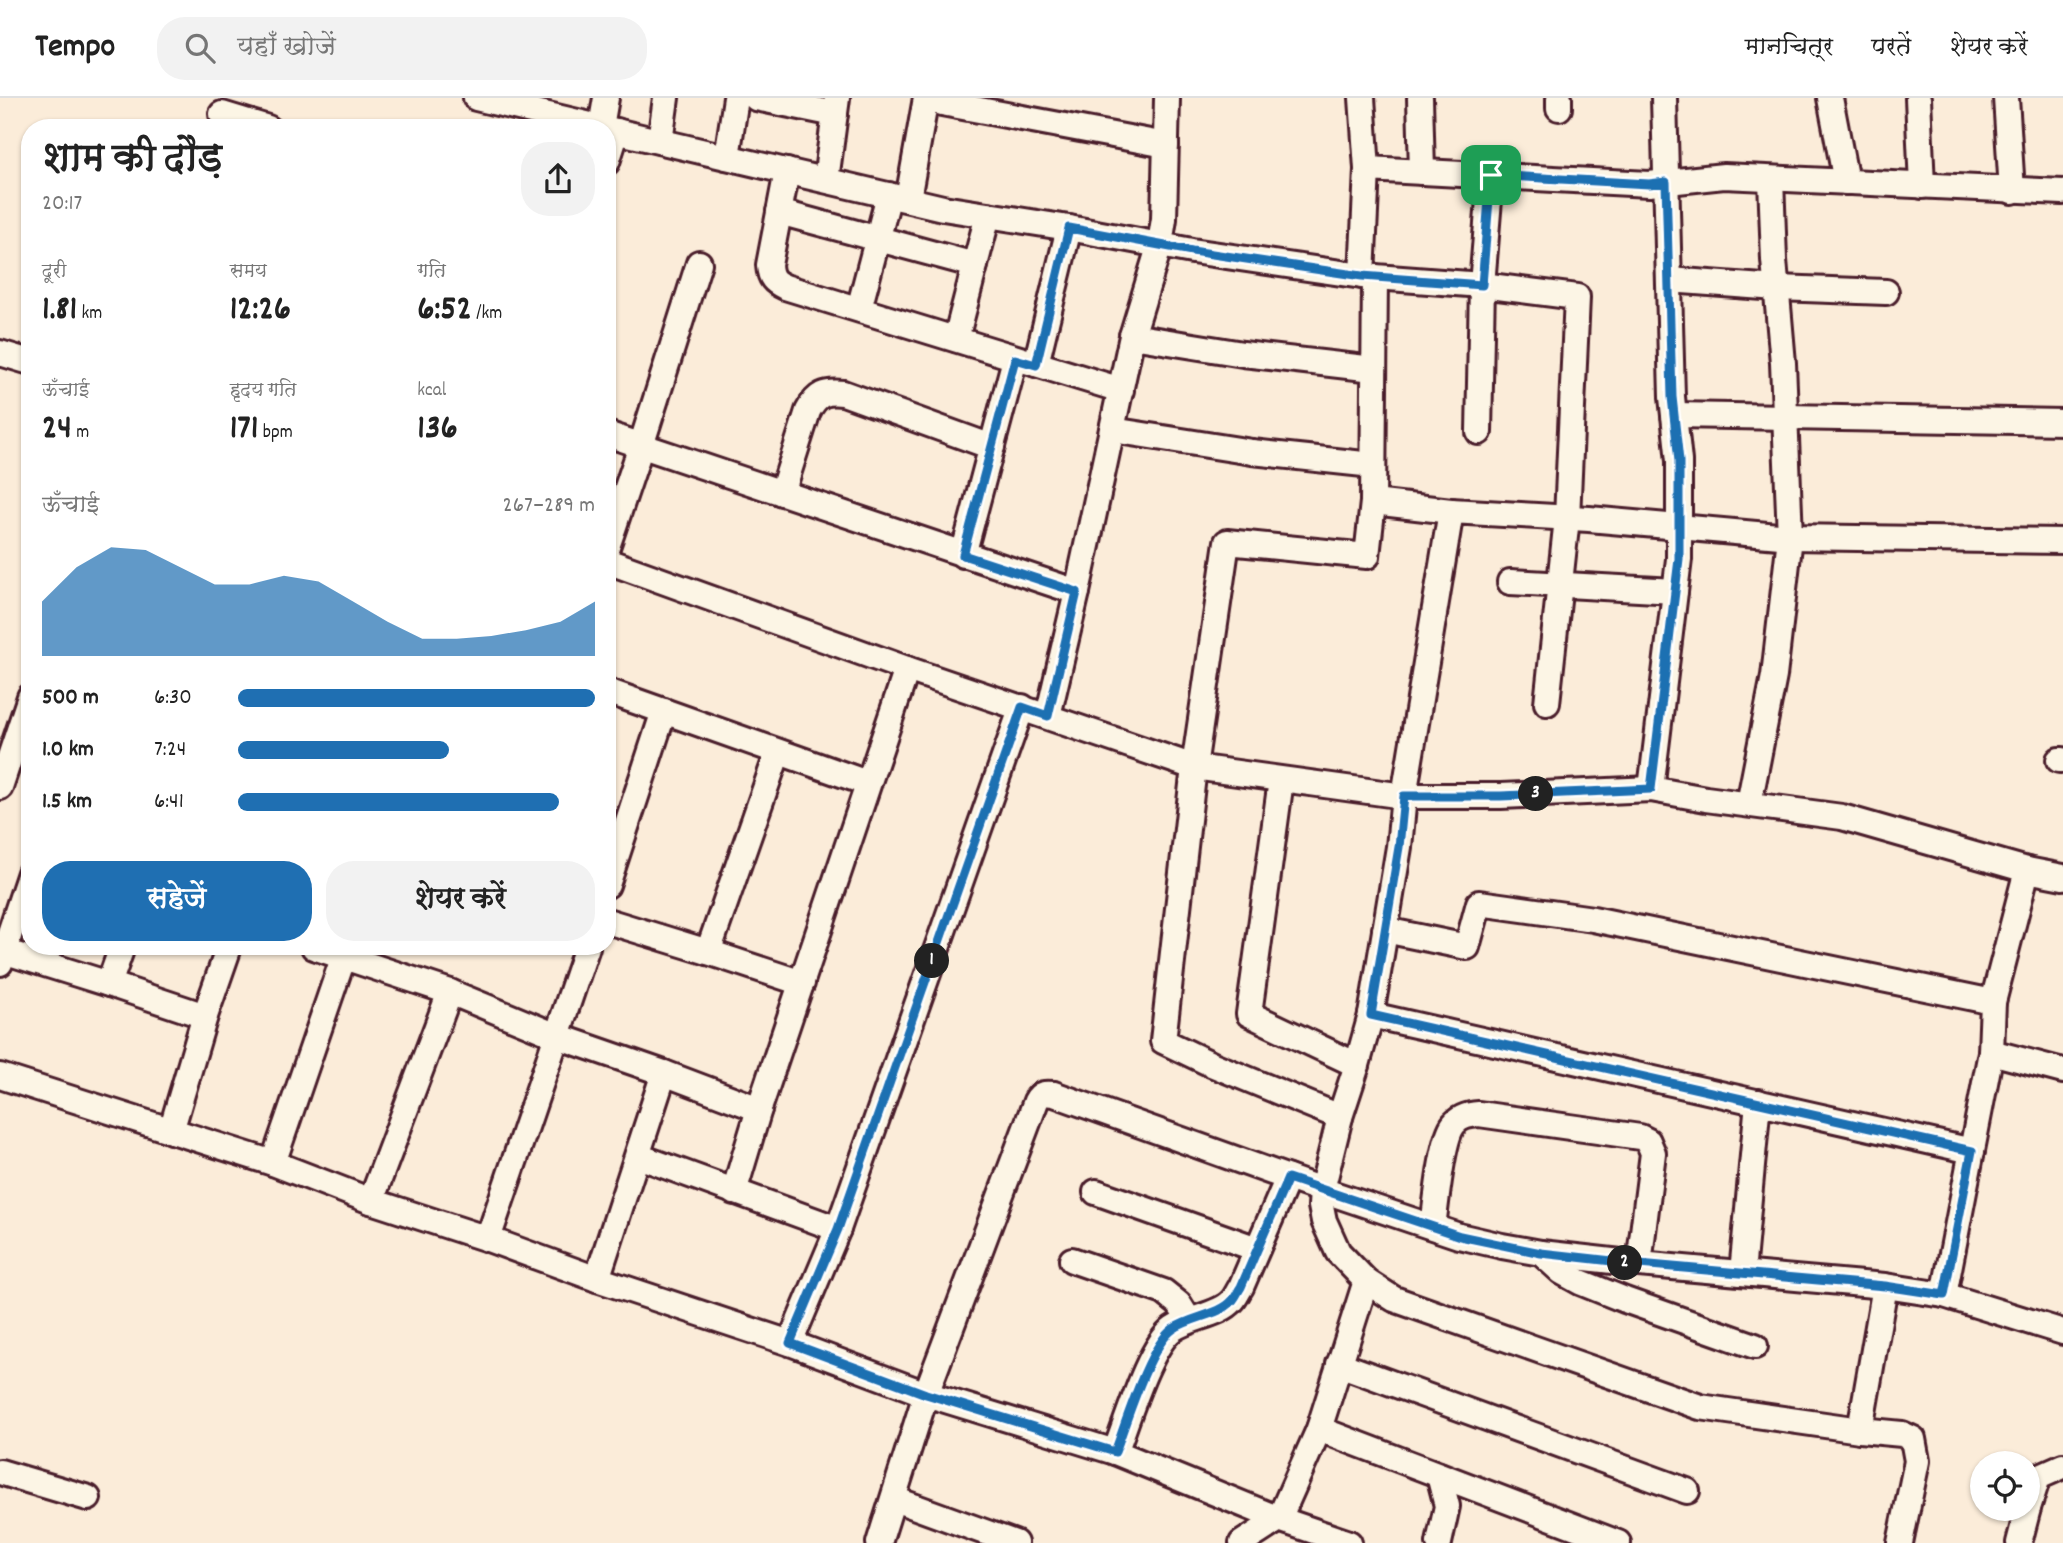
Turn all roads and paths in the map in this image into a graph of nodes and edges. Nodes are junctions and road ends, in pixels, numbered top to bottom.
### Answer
1 (476, 98) edge
2 (607, 98) edge
3 (666, 98) edge
4 (736, 98) edge
5 (756, 98) edge
6 (1362, 98) edge
7 (1420, 98) edge
8 (1664, 98) edge
9 (1829, 98) edge
10 (1918, 98) edge
11 (2006, 98) edge
12 (926, 99) edge
13 (1167, 99) edge
14 (836, 106) edge
15 (223, 113) edge
16 (241, 119) edge
17 (565, 119) edge
18 (607, 119) edge
19 (616, 131) edge
20 (660, 141) junction
21 (1166, 145) junction
22 (727, 157) junction
23 (1367, 169) junction
24 (788, 171) junction
25 (1422, 172) junction
26 (1491, 175) junction
27 (1771, 178) junction
28 (826, 180) junction
29 (1666, 182) junction
30 (1846, 182) junction
31 (1922, 186) junction
32 (2012, 191) junction
33 (2063, 192) edge
34 (898, 197) junction
35 (779, 212) junction
36 (988, 215) junction
37 (1069, 228) junction
38 (877, 238) junction
39 (1160, 244) junction
40 (699, 263) dead end
41 (975, 265) junction
42 (1368, 276) junction
43 (1669, 279) junction
44 (1482, 285) junction
45 (1777, 288) junction
46 (1886, 292) dead end
47 (859, 309) junction
48 (1132, 337) junction
49 (956, 339) junction
50 (0, 353) edge
51 (21, 359) edge
52 (1026, 362) junction
53 (1374, 369) junction
54 (1121, 390) junction
55 (1674, 415) junction
56 (1785, 417) junction
57 (2063, 422) edge
58 (1112, 430) junction
59 (1479, 432) dead end
60 (616, 437) edge
61 (641, 446) junction
62 (992, 447) junction
63 (1373, 465) junction
64 (782, 493) junction
65 (1373, 502) junction
66 (1451, 511) junction
67 (1567, 518) junction
68 (616, 520) edge
69 (1679, 528) junction
70 (1790, 537) junction
71 (2063, 541) edge
72 (963, 555) junction
73 (616, 564) edge
74 (1510, 582) dead end
75 (1560, 584) junction
76 (1077, 592) junction
77 (1675, 592) junction
78 (907, 668) junction
79 (616, 694) edge
80 (1547, 703) dead end
81 (1022, 707) junction
82 (664, 711) junction
83 (1048, 716) junction
84 (21, 724) edge
85 (778, 752) junction
86 (1194, 766) junction
87 (1281, 780) junction
88 (867, 783) junction
89 (0, 788) edge
90 (1651, 789) junction
91 (1404, 796) junction
92 (1749, 804) junction
93 (616, 858) edge
94 (2027, 870) junction
95 (2063, 877) edge
96 (21, 898) edge
97 (616, 924) edge
98 (1385, 930) junction
99 (708, 951) junction
100 (1, 955) edge
101 (119, 955) edge
102 (226, 955) edge
103 (344, 955) edge
104 (353, 955) edge
105 (584, 955) edge
106 (802, 983) junction
107 (108, 984) junction
108 (450, 992) junction
109 (1993, 1002) junction
110 (1371, 1015) junction
111 (205, 1016) junction
112 (557, 1036) junction
113 (1991, 1052) junction
114 (1357, 1065) junction
115 (2063, 1071) edge
116 (664, 1073) junction
117 (0, 1076) edge
118 (1758, 1102) junction
119 (759, 1110) junction
120 (1340, 1117) junction
121 (171, 1131) junction
122 (1972, 1151) junction
123 (638, 1156) junction
124 (273, 1163) junction
125 (1288, 1178) junction
126 (1322, 1190) junction
127 (734, 1192) junction
128 (1096, 1192) dead end
129 (371, 1201) junction
130 (1433, 1227) junction
131 (838, 1229) junction
132 (488, 1239) junction
133 (1257, 1249) junction
134 (1541, 1253) junction
135 (1072, 1260) dead end
136 (1639, 1264) junction
137 (1742, 1273) junction
138 (597, 1279) junction
139 (1366, 1281) junction
140 (1885, 1286) junction
141 (1944, 1295) junction
142 (1189, 1320) junction
143 (2063, 1332) edge
144 (790, 1343) junction
145 (1755, 1346) dead end
146 (1339, 1364) junction
147 (926, 1394) junction
148 (1318, 1429) junction
149 (1860, 1430) junction
150 (1115, 1452) junction
151 (2063, 1466) edge
152 (0, 1472) edge
153 (1439, 1475) junction
154 (2040, 1476) edge
155 (1687, 1491) dead end
156 (88, 1498) dead end
157 (894, 1499) junction
158 (1279, 1519) junction
159 (2025, 1521) edge
160 (879, 1543) edge
161 (1015, 1543) edge
162 (1242, 1543) edge
163 (1349, 1543) edge
164 (1439, 1543) edge
165 (1618, 1543) edge
166 (1900, 1543) edge
167 (2019, 1543) edge

1 - 17 street
2 - 18 street
3 - 20 street
4 - 22 street
5 - 14 street
6 - 23 street
7 - 25 street
8 - 29 street
9 - 30 street
10 - 31 street
11 - 32 street
12 - 21 street
12 - 34 street
13 - 21 street
14 - 28 street
15 - 16 street
19 - 20 street
20 - 22 street
21 - 39 street
22 - 24 street
23 - 25 street
23 - 42 street
24 - 28 street
24 - 35 street
25 - 26 street
26 - 29 street
26 - 44 street
27 - 29 street
27 - 30 street
27 - 45 street
28 - 34 street
29 - 43 street
30 - 31 street
31 - 32 street
32 - 33 street
34 - 36 street
34 - 38 street
35 - 38 street
35 - 47 street
36 - 37 street
36 - 41 street
37 - 39 street
37 - 52 street
38 - 41 street
38 - 47 street
39 - 42 street
39 - 48 street
40 - 61 street
41 - 49 street
42 - 44 street
42 - 53 street
43 - 45 street
43 - 55 street
44 - 59 street
44 - 67 street
45 - 46 street
45 - 56 street
47 - 49 street
48 - 53 street
48 - 54 street
49 - 52 street
50 - 51 street
52 - 54 street
52 - 62 street
53 - 63 street
54 - 58 street
55 - 56 street
55 - 69 street
56 - 57 street
56 - 70 street
58 - 63 street
58 - 76 street
60 - 61 street
61 - 64 street
61 - 68 street
62 - 64 street
62 - 72 street
63 - 65 street
64 - 72 street
65 - 66 street
65 - 86 street
66 - 67 street
66 - 91 street
67 - 69 street
67 - 75 street
69 - 70 street
69 - 77 street
70 - 71 street
70 - 92 street
72 - 76 street
73 - 78 street
74 - 75 street
75 - 77 street
75 - 80 street
76 - 83 street
77 - 90 street
78 - 81 street
78 - 88 street
79 - 82 street
81 - 83 street
81 - 131 street
82 - 85 street
82 - 93 street
83 - 86 street
84 - 89 street
85 - 88 street
85 - 99 street
86 - 87 street
86 - 120 street
87 - 91 street
87 - 114 street
88 - 106 street
90 - 91 street
90 - 92 street
91 - 98 street
92 - 94 street
94 - 95 street
94 - 109 street
96 - 100 street
97 - 99 street
98 - 109 street
98 - 110 street
99 - 106 street
100 - 107 street
101 - 107 street
102 - 111 street
103 - 124 street
104 - 108 street
105 - 112 street
106 - 119 street
107 - 111 street
108 - 112 street
108 - 129 street
109 - 113 street
110 - 114 street
110 - 118 street
111 - 121 street
112 - 116 street
112 - 132 street
113 - 115 street
113 - 122 street
114 - 120 street
116 - 119 street
116 - 123 street
117 - 121 street
118 - 122 street
118 - 137 street
119 - 127 street
120 - 126 street
121 - 124 street
122 - 141 street
123 - 127 street
123 - 138 street
124 - 129 street
125 - 126 street
125 - 133 street
125 - 147 street
126 - 130 street
126 - 139 street
127 - 131 street
128 - 133 street
129 - 132 street
130 - 134 street
130 - 136 street
131 - 144 street
132 - 138 street
133 - 142 street
134 - 136 street
134 - 145 street
135 - 142 street
136 - 137 street
137 - 140 street
138 - 144 street
139 - 146 street
139 - 149 street
140 - 141 street
140 - 149 street
141 - 143 street
142 - 150 street
144 - 147 street
146 - 148 street
146 - 155 street
147 - 150 street
147 - 157 street
148 - 153 street
148 - 158 street
149 - 166 street
150 - 158 street
151 - 154 street
152 - 156 street
153 - 164 street
153 - 165 street
157 - 160 street
157 - 161 street
158 - 162 street
158 - 163 street
159 - 167 street

